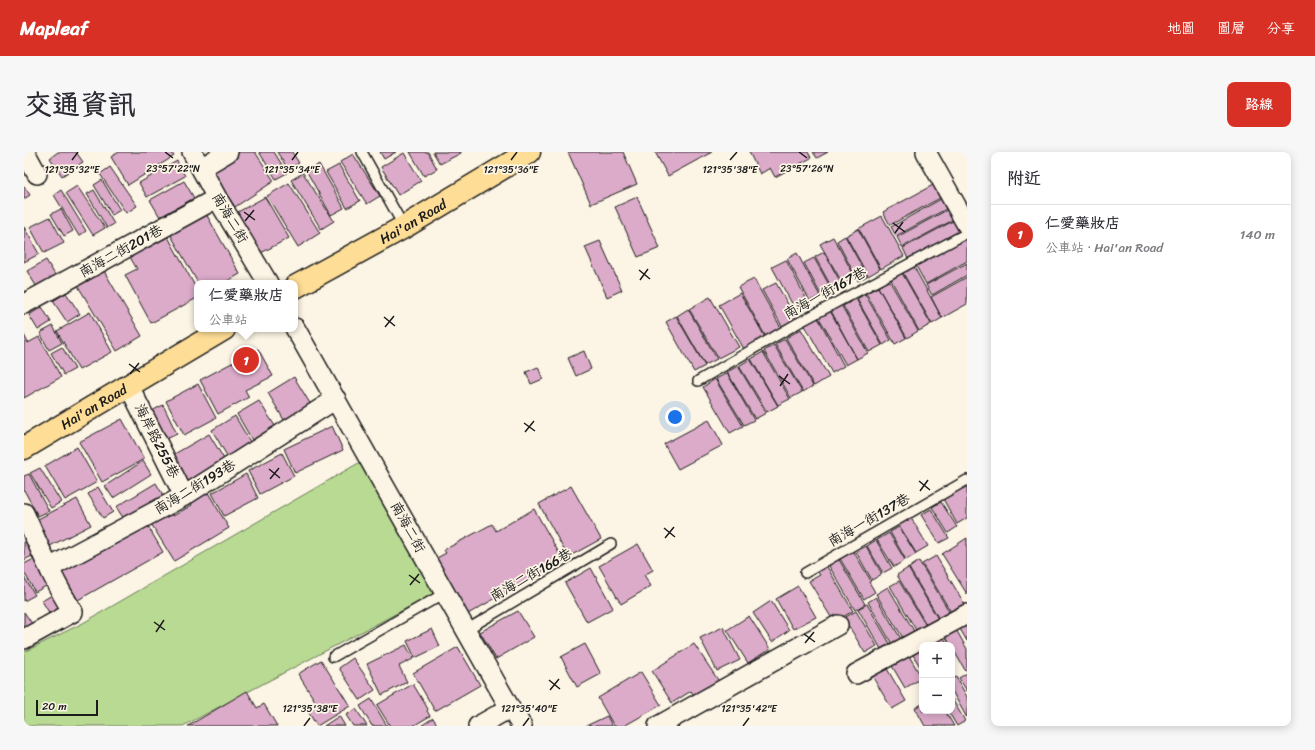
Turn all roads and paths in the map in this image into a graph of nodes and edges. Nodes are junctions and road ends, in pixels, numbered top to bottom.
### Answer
1 (25, 152) edge
2 (228, 152) edge
3 (362, 152) edge
4 (529, 152) edge
5 (926, 152) edge
6 (197, 160) edge
7 (37, 174) dead end
8 (217, 198) junction
9 (967, 225) edge
10 (404, 227) junction
11 (967, 233) edge
12 (266, 280) edge
13 (298, 285) edge
14 (24, 304) edge
15 (219, 332) edge
16 (297, 332) edge
17 (698, 382) dead end
18 (129, 386) junction
19 (336, 399) junction
20 (24, 448) edge
21 (967, 480) edge
22 (184, 496) junction
23 (24, 513) edge
24 (611, 544) dead end
25 (49, 568) junction
26 (805, 573) dead end
27 (445, 593) junction
28 (967, 614) edge
29 (838, 625) dead end
30 (466, 630) junction
31 (24, 639) edge
32 (333, 657) dead end
33 (856, 674) dead end
34 (510, 708) junction
35 (478, 726) edge
36 (522, 726) edge
37 (658, 726) edge

1 - 7 street
2 - 6 street
3 - 10 lane
4 - 10 main road, Hai'an Road
5 - 9 street
6 - 8 street, 南海二街
8 - 12 street, 南海二街
8 - 14 street, 南海二街201巷
10 - 13 main road, Hai'an Road
11 - 17 lane, 南海一街167巷
15 - 18 main road, Hai'an Road
16 - 19 street, 南海二街
18 - 20 main road, Hai'an Road
18 - 22 street, 海岸路255巷
19 - 22 street, 南海二街193巷
19 - 27 street, 南海二街
21 - 26 lane, 南海一街137巷
22 - 25 street, 南海二街193巷
23 - 25 street
24 - 30 lane, 南海二街166巷
25 - 31 street
27 - 30 street, 南海二街
27 - 32 lane
28 - 33 street
29 - 37 street
30 - 34 street, 南海二街
34 - 35 street
34 - 36 street, 南海二街

